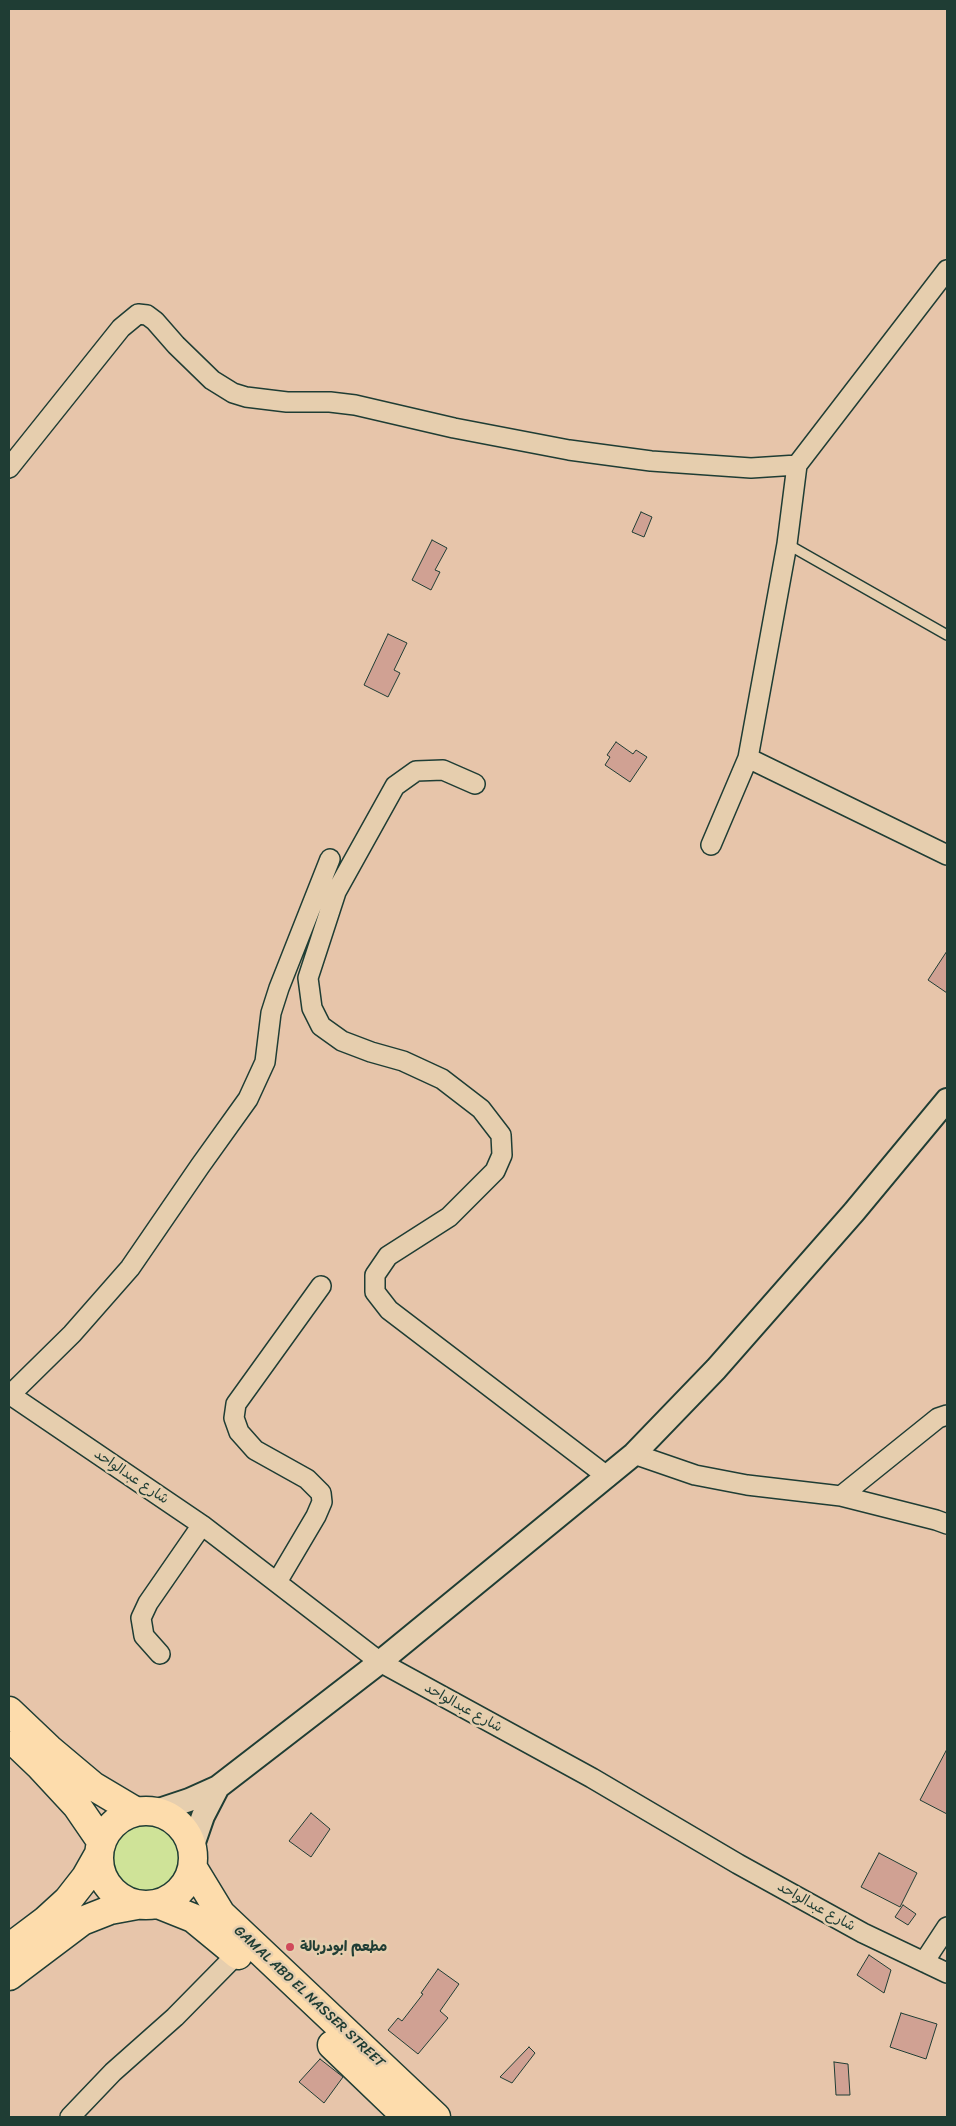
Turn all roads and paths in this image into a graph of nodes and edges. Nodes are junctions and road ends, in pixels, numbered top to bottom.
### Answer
1 (947, 270) edge
2 (797, 465) junction
3 (9, 468) edge
4 (787, 544) junction
5 (947, 635) edge
6 (748, 758) junction
7 (474, 784) dead end
8 (711, 845) dead end
9 (947, 855) edge
10 (330, 859) dead end
11 (947, 1100) edge
12 (321, 1286) dead end
13 (9, 1395) edge
14 (947, 1415) edge
15 (634, 1454) junction
16 (608, 1477) junction
17 (841, 1496) junction
18 (947, 1524) edge
19 (202, 1526) junction
20 (277, 1582) junction
21 (160, 1654) dead end
22 (380, 1662) junction
23 (9, 1710) edge
24 (9, 1736) edge
25 (218, 1787) junction
26 (146, 1811) junction
27 (100, 1847) junction
28 (193, 1857) junction
29 (148, 1904) junction
30 (947, 1927) edge
31 (9, 1948) edge
32 (237, 1954) junction
33 (924, 1962) junction
34 (947, 1973) edge
35 (9, 1976) edge
36 (70, 2117) edge
37 (407, 2117) edge
38 (436, 2117) edge

1 - 2 street
2 - 3 street
2 - 4 street
4 - 5 lane
4 - 6 street
6 - 8 street
6 - 9 street
7 - 16 street
10 - 13 street
11 - 15 street
12 - 20 street
13 - 19 street, شارع عبدالواحد
14 - 17 street
15 - 16 street
15 - 17 street
16 - 22 street
17 - 18 street
19 - 20 street, شارع عبدالواحد
19 - 21 street
20 - 22 street, شارع عبدالواحد
22 - 25 street
22 - 33 street, شارع عبدالواحد
23 - 26 main road
24 - 27 main road
25 - 26 street
25 - 28 street
26 - 27 main road
26 - 28 main road
27 - 29 main road
27 - 31 main road
28 - 29 main road
28 - 38 main road, GAMAL ABD EL NASSER STREET
29 - 32 main road, GAMAL ABD EL NASSER STREET
29 - 35 main road
30 - 33 street
32 - 36 street
32 - 37 main road, GAMAL ABD EL NASSER STREET
33 - 34 street, شارع عبدالواحد

